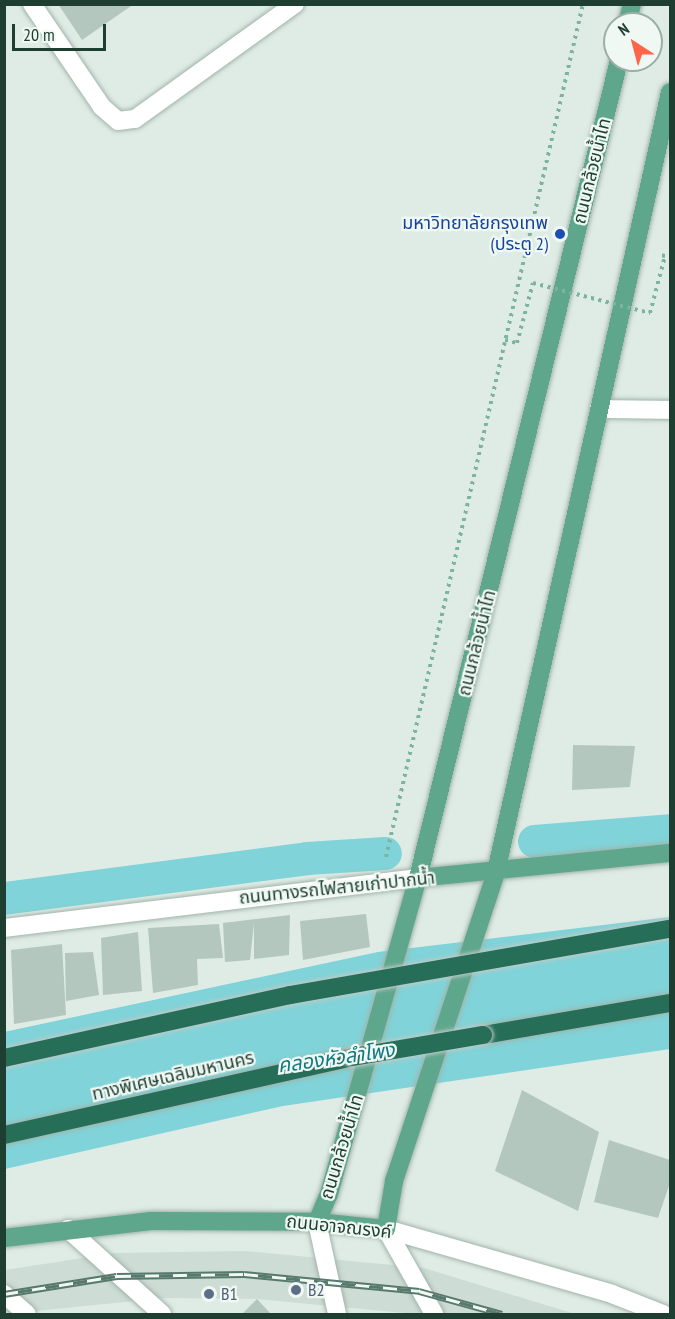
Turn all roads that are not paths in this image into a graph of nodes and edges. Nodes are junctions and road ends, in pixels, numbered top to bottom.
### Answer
1 (33, 4) edge
2 (295, 4) edge
3 (616, 72) edge
4 (670, 92) edge
5 (599, 409) junction
6 (670, 410) edge
7 (670, 853) edge
8 (496, 872) junction
9 (418, 878) junction
10 (4, 928) edge
11 (670, 929) edge
12 (670, 1003) edge
13 (4, 1058) edge
14 (4, 1135) edge
15 (317, 1222) junction
16 (68, 1228) junction
17 (386, 1229) junction
18 (4, 1238) edge
19 (4, 1294) edge
20 (27, 1314) edge
21 (162, 1314) edge
22 (337, 1314) edge
23 (434, 1314) edge
24 (663, 1314) edge

1 - 2 street
3 - 9 main road, ถนนกล้วยน้ำไท
4 - 5 main road
5 - 6 street
5 - 8 main road
7 - 8 main road, ถนนทางรถไฟสายเก่าปากน้ำ
8 - 9 main road, ถนนทางรถไฟสายเก่าปากน้ำ
8 - 17 main road
9 - 10 street, ถนนทางรถไฟสายเก่าปากน้ำ
9 - 15 main road, ถนนกล้วยน้ำไท
11 - 13 highway, bridge
12 - 14 highway, ทางพิเศษเฉลิมมหานคร, bridge
15 - 16 main road, ถนนอาจณรงค์
15 - 17 main road, ถนนอาจณรงค์
15 - 22 street
16 - 18 main road, ถนนอาจณรงค์
16 - 21 street
17 - 23 street
17 - 24 street, ถนนอาจณรงค์
19 - 20 street

